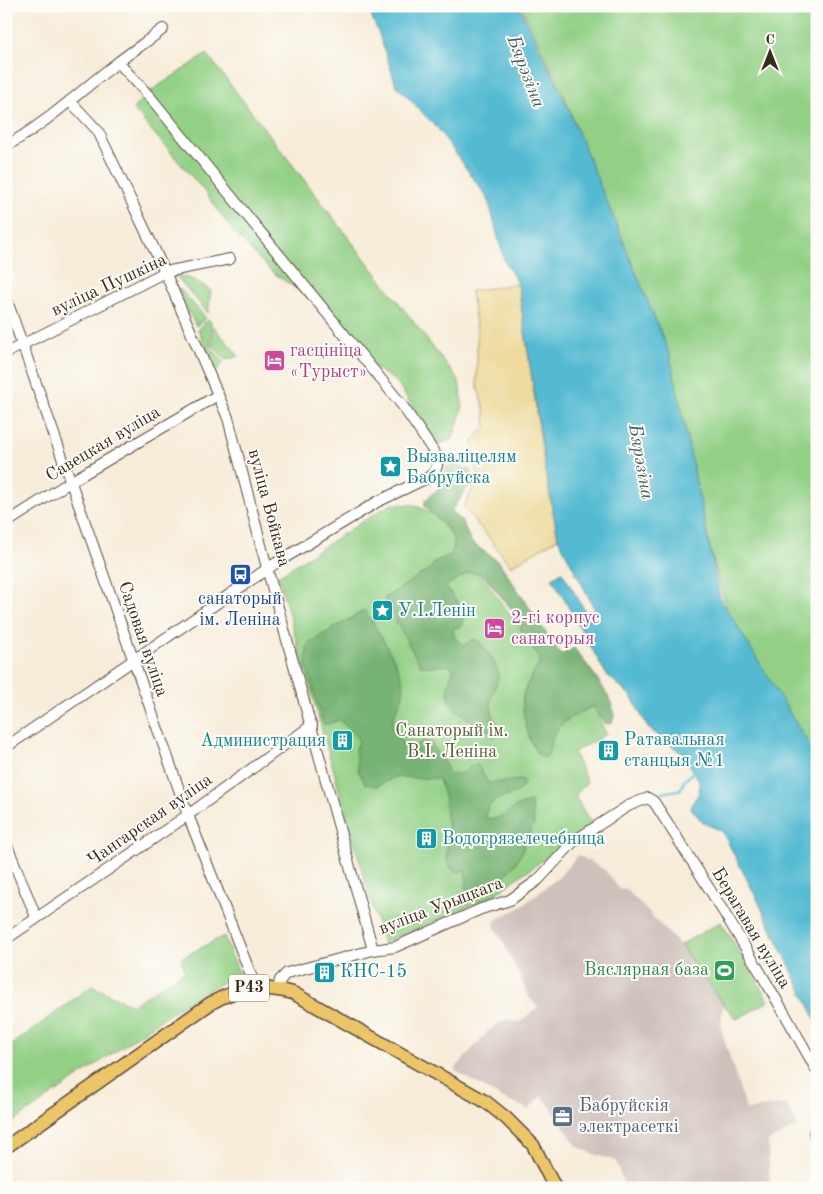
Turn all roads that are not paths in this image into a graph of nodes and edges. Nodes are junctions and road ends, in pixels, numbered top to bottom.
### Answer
1 (163, 29) dead end
2 (118, 62) junction
3 (70, 101) junction
4 (6, 146) edge
5 (230, 258) dead end
6 (165, 272) junction
7 (6, 298) edge
8 (23, 344) junction
9 (6, 353) edge
10 (218, 394) junction
11 (70, 482) junction
12 (6, 523) edge
13 (267, 568) junction
14 (134, 660) junction
15 (312, 725) junction
16 (6, 747) edge
17 (654, 802) joint
18 (188, 815) junction
19 (6, 843) edge
20 (36, 917) junction
21 (6, 939) edge
22 (373, 950) junction
23 (256, 988) junction
24 (278, 989) junction
25 (817, 1071) edge
26 (817, 1129) edge
27 (6, 1147) edge
28 (817, 1148) edge
29 (555, 1188) edge

1 - 2 street
2 - 3 street
2 - 13 street
3 - 4 street
3 - 6 street, вуліца Войкава
5 - 6 street, вуліца Пушкіна
6 - 8 street, вуліца Пушкіна
6 - 10 street, вуліца Войкава
7 - 8 street, Садовая вуліца
8 - 9 street, вуліца Пушкіна
8 - 11 street, Садовая вуліца
10 - 11 street, Савецкая вуліца
10 - 13 street, вуліца Войкава
11 - 12 street, Савецкая вуліца
11 - 14 street, Садовая вуліца
13 - 14 street
13 - 15 street, вуліца Войкава
14 - 16 street
14 - 18 street, Садовая вуліца
15 - 18 street, Чангарская вуліца
15 - 22 street, вуліца Войкава
17 - 22 street, вуліца Урыцкага
17 - 25 street, Берагавая вуліца
18 - 20 street, Чангарская вуліца
18 - 23 street, Садовая вуліца
19 - 20 street
20 - 21 street, Чангарская вуліца
22 - 24 street, вуліца Урыцкага
23 - 24 main road, Р43
23 - 27 main road, Р43
24 - 29 main road, Р43
26 - 28 street

